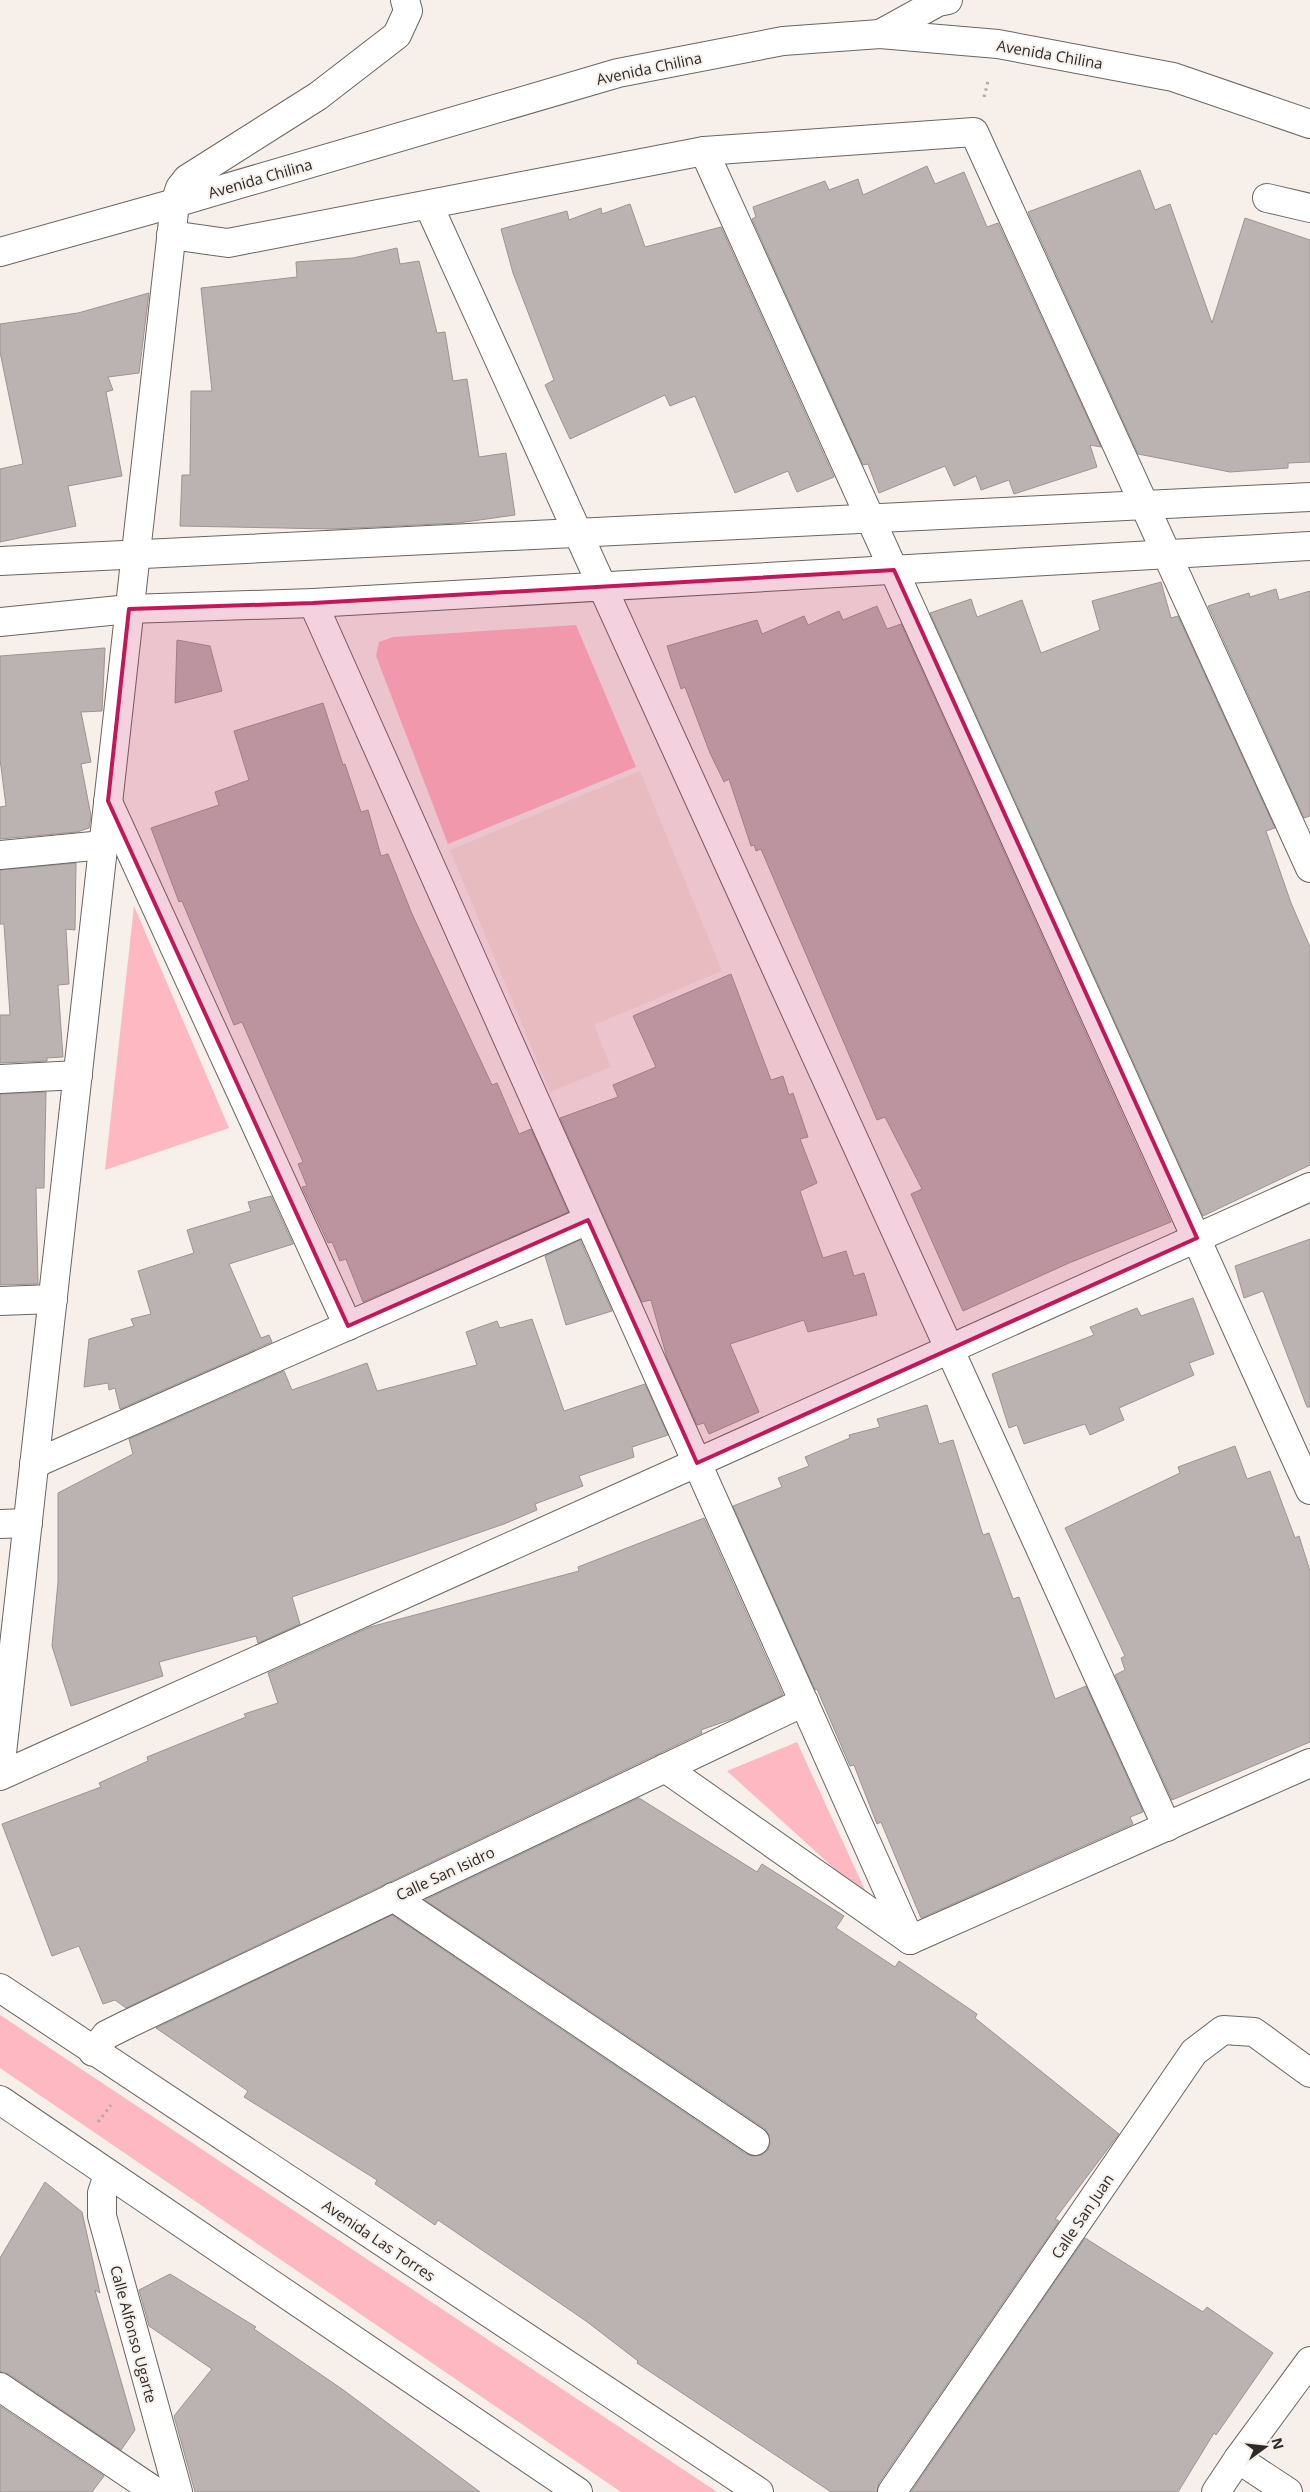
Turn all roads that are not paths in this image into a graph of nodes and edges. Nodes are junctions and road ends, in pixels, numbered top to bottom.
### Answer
1 (405, 0) edge
2 (948, 0) edge
3 (880, 34) junction
4 (1310, 124) edge
5 (704, 151) junction
6 (1267, 198) dead end
7 (175, 203) junction
8 (429, 206) junction
9 (1310, 208) edge
10 (171, 235) junction
11 (0, 252) edge
12 (1310, 497) edge
13 (1145, 505) junction
14 (871, 519) junction
15 (578, 533) junction
16 (1310, 546) edge
17 (136, 554) junction
18 (1167, 554) junction
19 (0, 561) edge
20 (894, 570) junction
21 (603, 586) junction
22 (313, 603) junction
23 (130, 609) junction
24 (0, 622) edge
25 (108, 801) junction
26 (103, 845) junction
27 (0, 854) edge
28 (1310, 868) edge
29 (78, 1075) junction
30 (0, 1079) edge
31 (1310, 1187) edge
32 (588, 1220) junction
33 (1197, 1238) junction
34 (53, 1299) junction
35 (0, 1301) edge
36 (348, 1326) junction
37 (950, 1349) junction
38 (697, 1463) junction
39 (34, 1464) junction
40 (1310, 1490) edge
41 (28, 1523) junction
42 (0, 1524) edge
43 (4, 1685) edge
44 (804, 1702) junction
45 (1310, 1763) edge
46 (665, 1768) junction
47 (0, 1771) edge
48 (0, 1776) edge
49 (1167, 1827) junction
50 (393, 1898) junction
51 (910, 1940) junction
52 (0, 1988) edge
53 (93, 2052) junction
54 (1310, 2073) edge
55 (0, 2100) edge
56 (755, 2141) dead end
57 (108, 2175) junction
58 (1310, 2361) edge
59 (0, 2387) edge
60 (1238, 2459) junction
61 (156, 2492) edge
62 (178, 2492) edge
63 (578, 2492) edge
64 (759, 2492) edge
65 (892, 2492) edge
66 (1216, 2492) edge
67 (1288, 2492) edge

1 - 7 street
2 - 3 street
3 - 4 street, Avenida Chilina
3 - 7 street, Avenida Chilina
5 - 8 street
5 - 13 street
5 - 14 street
6 - 9 street
7 - 10 street
7 - 11 street, Avenida Chilina
8 - 10 street
8 - 15 street
10 - 17 street
12 - 13 street
13 - 14 street
13 - 18 street
14 - 15 street
14 - 20 street
15 - 17 street
15 - 21 street
16 - 18 street
17 - 19 street
17 - 23 street
18 - 20 street
18 - 28 street
20 - 21 street
20 - 33 street
21 - 22 street
21 - 37 street
22 - 23 street
22 - 32 street
23 - 24 street
23 - 25 street
25 - 26 street
25 - 36 street
26 - 27 street
26 - 29 street
29 - 30 street
29 - 34 street
31 - 33 street
32 - 36 street
32 - 38 street
33 - 37 street
33 - 40 street
34 - 35 street
34 - 39 street
36 - 39 street
37 - 38 street
37 - 49 street
38 - 44 street
38 - 48 street
39 - 41 street
41 - 42 street
41 - 43 street
43 - 47 street
44 - 46 street, Calle San Isidro
44 - 51 street
45 - 49 street
46 - 50 street, Calle San Isidro
46 - 51 street
49 - 51 street
50 - 53 street, Calle San Isidro
50 - 56 street
52 - 53 street, Avenida Las Torres
53 - 64 street, Avenida Las Torres
54 - 65 street, Calle San Juan
55 - 57 street
57 - 62 street, Calle Alfonso Ugarte
57 - 63 street
58 - 60 street
59 - 61 street
60 - 66 street
60 - 67 street

